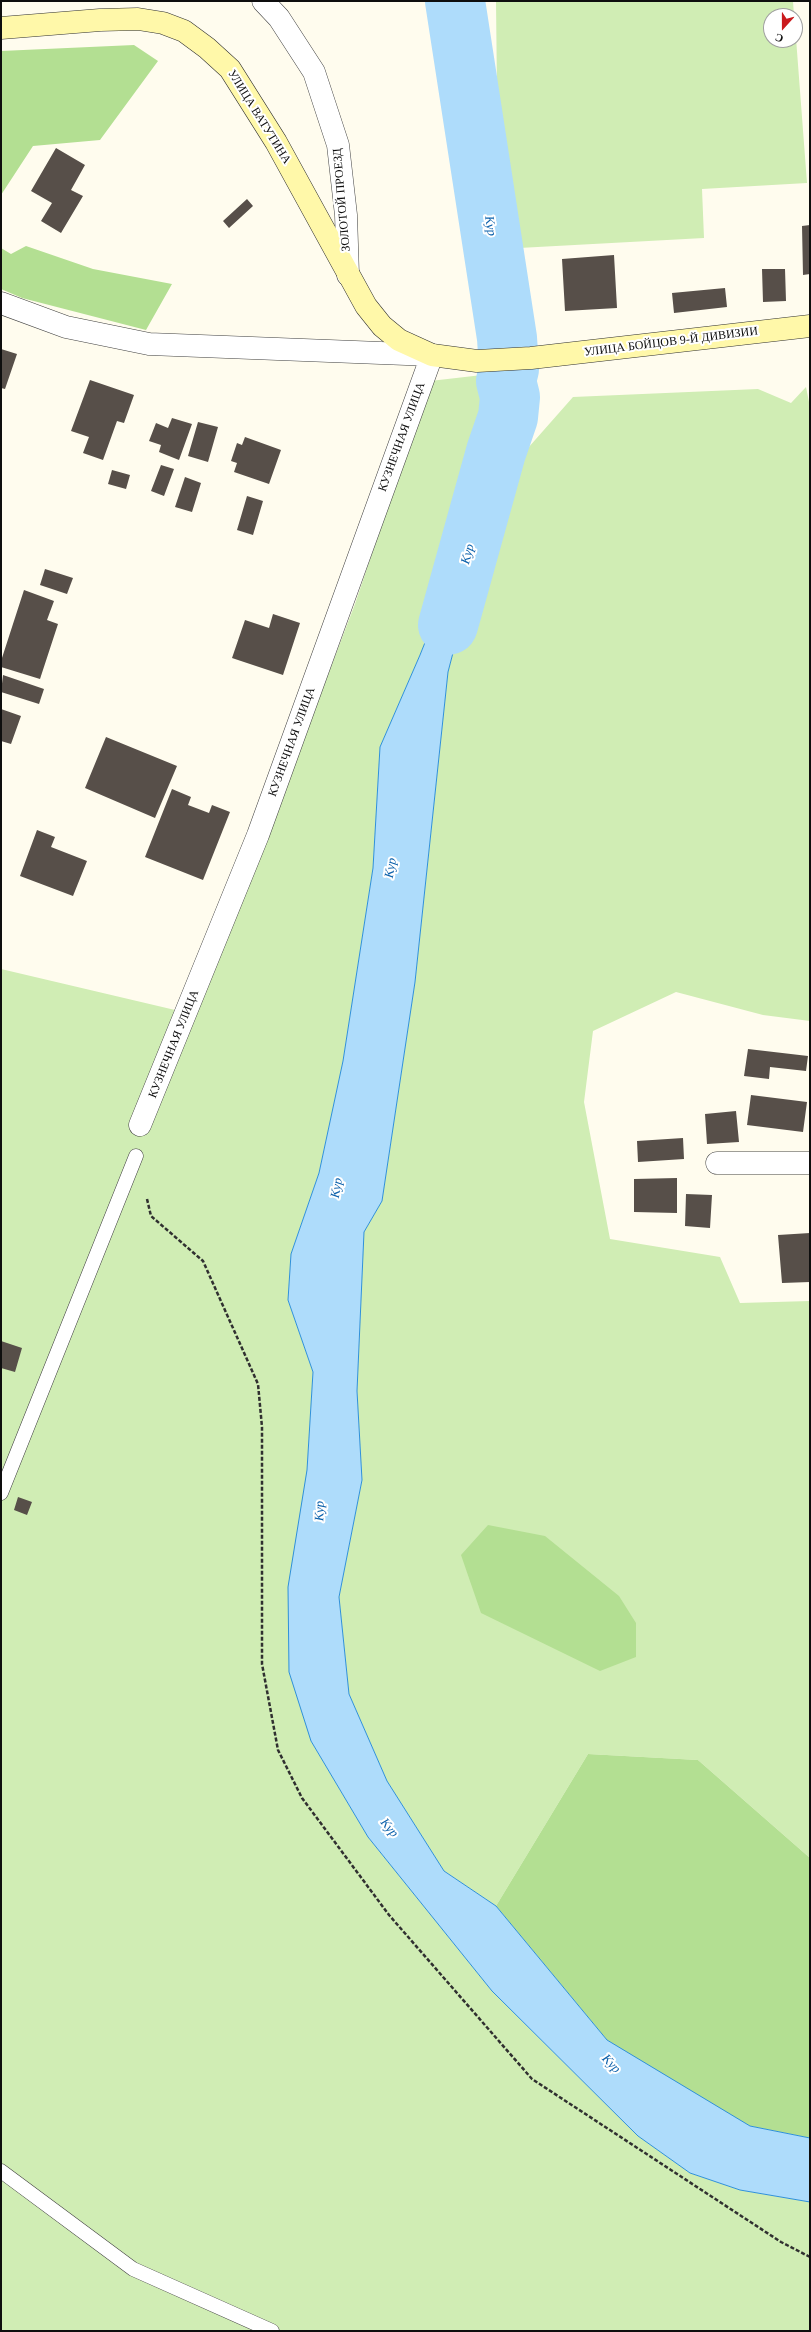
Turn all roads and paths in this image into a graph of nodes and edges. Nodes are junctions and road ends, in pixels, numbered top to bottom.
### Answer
1 (263, 1) edge
2 (1, 28) edge
3 (348, 275) junction
4 (1, 303) edge
5 (810, 326) edge
6 (432, 355) junction
7 (477, 361) joint
8 (140, 1125) dead end
9 (136, 1156) joint
10 (718, 1163) dead end
11 (810, 1163) edge
12 (1, 1493) edge
13 (1, 2171) edge
14 (810, 2256) edge
15 (272, 2331) edge

1 - 3 street, ЗОЛОТОЙ ПРОЕЗД
2 - 3 street, УЛИЦА ВАТУТИНА
3 - 6 street, УЛИЦА ВАТУТИНА
4 - 6 street
5 - 7 street, УЛИЦА БОЙЦОВ 9-Й ДИВИЗИИ
6 - 7 street, УЛИЦА ВАТУТИНА
6 - 8 street, КУЗНЕЧНАЯ УЛИЦА
9 - 12 lane
9 - 14 path
10 - 11 street
13 - 15 lane

